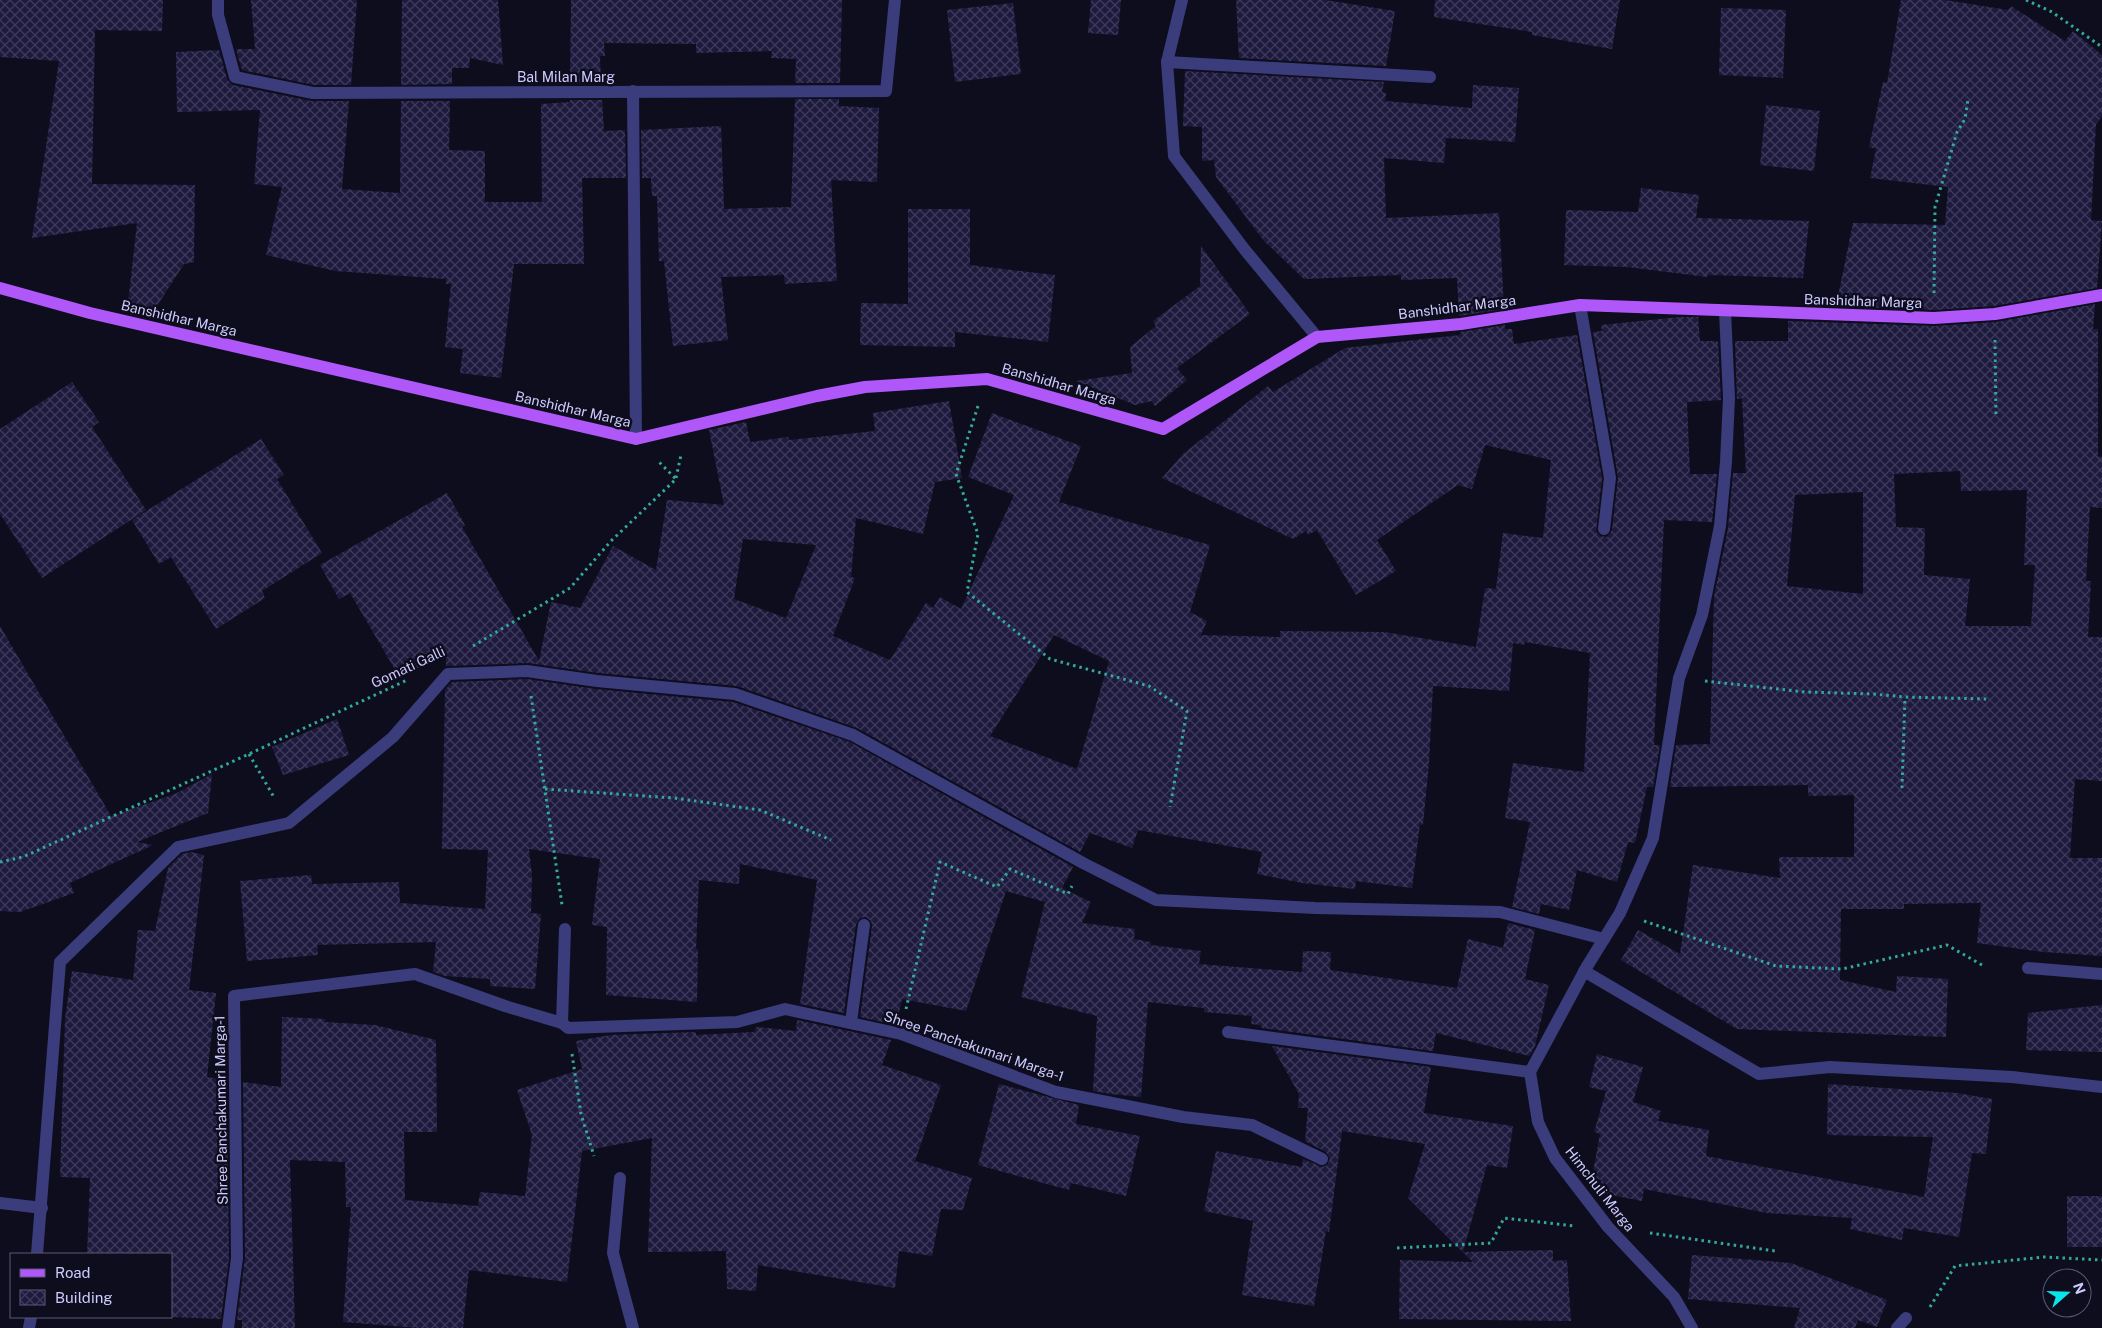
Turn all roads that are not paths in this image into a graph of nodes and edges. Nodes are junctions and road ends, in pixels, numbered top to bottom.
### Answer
1 (218, 0) edge
2 (895, 0) edge
3 (1182, 0) edge
4 (1168, 62) junction
5 (1430, 77) dead end
6 (633, 91) junction
7 (0, 288) edge
8 (2102, 295) edge
9 (1580, 305) junction
10 (1725, 311) junction
11 (1317, 337) junction
12 (636, 439) junction
13 (1604, 529) dead end
14 (864, 925) dead end
15 (565, 929) road end
16 (1601, 944) junction
17 (2028, 968) dead end
18 (1585, 969) junction
19 (2102, 974) edge
20 (851, 1022) junction
21 (565, 1026) junction
22 (1228, 1032) dead end
23 (1530, 1072) junction
24 (2102, 1087) edge
25 (1322, 1159) dead end
26 (620, 1178) dead end
27 (0, 1203) edge
28 (42, 1208) junction
29 (37, 1253) edge
30 (1906, 1318) road end
31 (228, 1328) edge
32 (633, 1328) edge
33 (1692, 1328) edge
34 (1897, 1328) edge

1 - 6 street, Bal Milan Marg
2 - 6 street, Bal Milan Marg
3 - 4 street
4 - 5 street
4 - 11 street
6 - 12 street
7 - 12 main road, Banshidhar Marga
8 - 10 main road, Banshidhar Marga
9 - 10 main road, Banshidhar Marga
9 - 11 main road, Banshidhar Marga
9 - 13 street
10 - 16 street
11 - 12 main road, Banshidhar Marga
14 - 20 street
15 - 21 street
16 - 18 street
16 - 28 street
17 - 19 street
18 - 23 street
18 - 24 street
20 - 21 street, Shree Panchakumari Marga-1
20 - 25 street, Shree Panchakumari Marga-1
21 - 31 street, Shree Panchakumari Marga-1
22 - 23 street
23 - 33 street, Himchuli Marga
26 - 32 street
27 - 28 street
28 - 29 street
30 - 34 street

